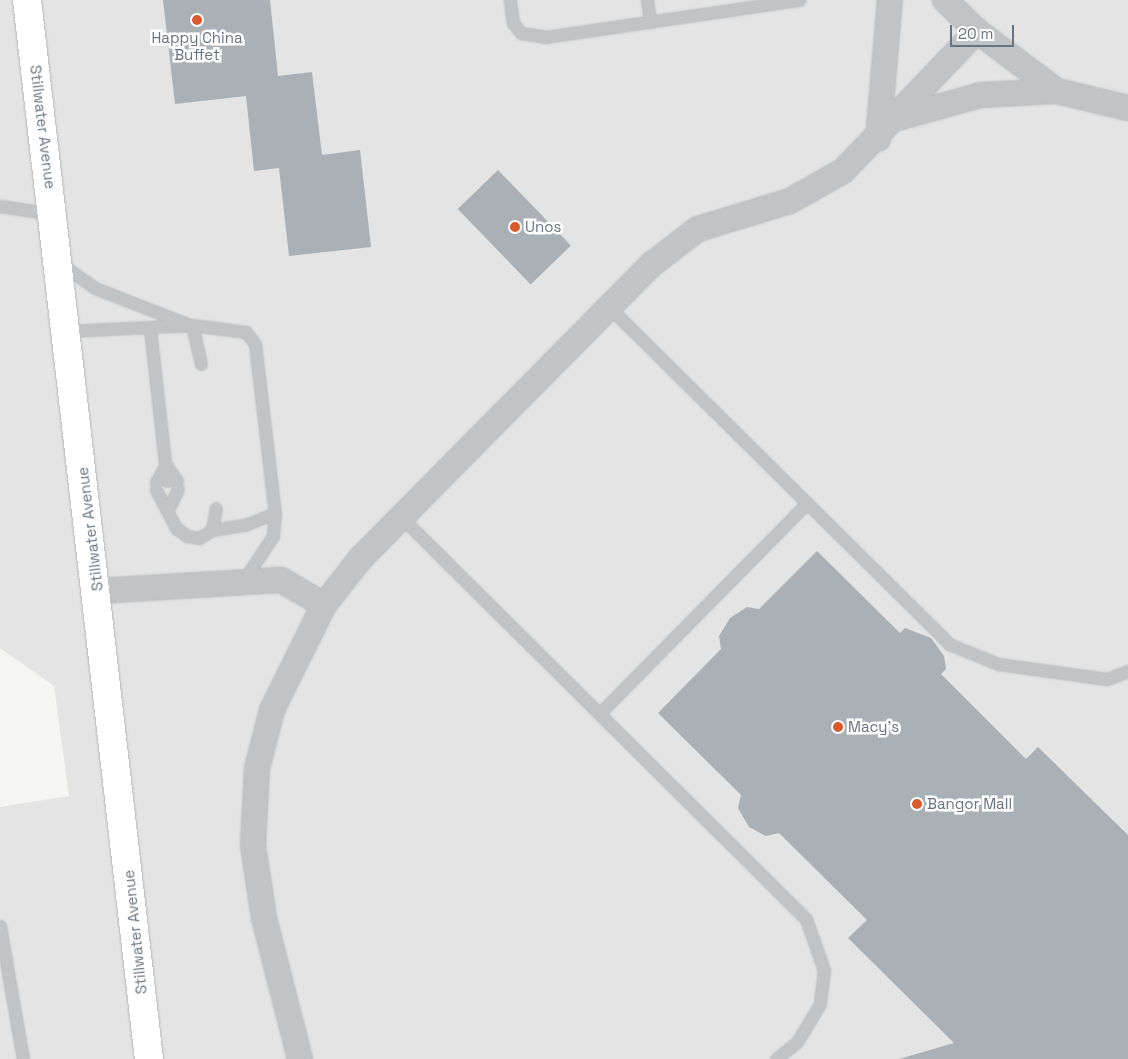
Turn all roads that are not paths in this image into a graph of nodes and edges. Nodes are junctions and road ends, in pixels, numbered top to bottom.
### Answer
1 (27, 0) edge
2 (510, 0) edge
3 (647, 0) edge
4 (799, 0) edge
5 (890, 0) edge
6 (945, 0) edge
7 (650, 22) junction
8 (977, 31) junction
9 (1057, 91) junction
10 (1128, 108) edge
11 (898, 118) junction
12 (878, 139) junction
13 (0, 206) edge
14 (54, 214) junction
15 (60, 263) junction
16 (609, 307) junction
17 (192, 325) junction
18 (150, 328) junction
19 (67, 331) junction
20 (202, 364) dead end
21 (167, 486) junction
22 (807, 503) junction
23 (216, 508) dead end
24 (168, 510) junction
25 (275, 513) junction
26 (401, 517) junction
27 (212, 530) junction
28 (242, 583) junction
29 (97, 591) junction
30 (324, 605) junction
31 (1128, 671) edge
32 (600, 713) junction
33 (0, 926) edge
34 (23, 1059) edge
35 (149, 1059) edge
36 (300, 1059) edge
37 (776, 1059) edge

1 - 14 main road, Stillwater Avenue
2 - 7 lane
3 - 7 lane
4 - 7 lane
5 - 12 street
6 - 8 street
8 - 9 street
8 - 11 street
9 - 10 street
9 - 11 street
11 - 12 street
12 - 16 street
13 - 14 lane
14 - 15 main road, Stillwater Avenue
15 - 17 lane
15 - 19 main road, Stillwater Avenue
16 - 22 lane
16 - 26 street
17 - 18 lane
17 - 20 lane
17 - 25 lane
18 - 19 lane
18 - 21 lane
19 - 29 main road, Stillwater Avenue
21 - 24 lane
21 - 24 lane
22 - 31 lane
22 - 32 lane
23 - 27 lane
24 - 27 lane
25 - 27 lane
25 - 28 lane
26 - 30 street
26 - 32 lane
28 - 29 street
28 - 30 street
29 - 35 main road, Stillwater Avenue
30 - 36 street
32 - 37 lane
33 - 34 lane

